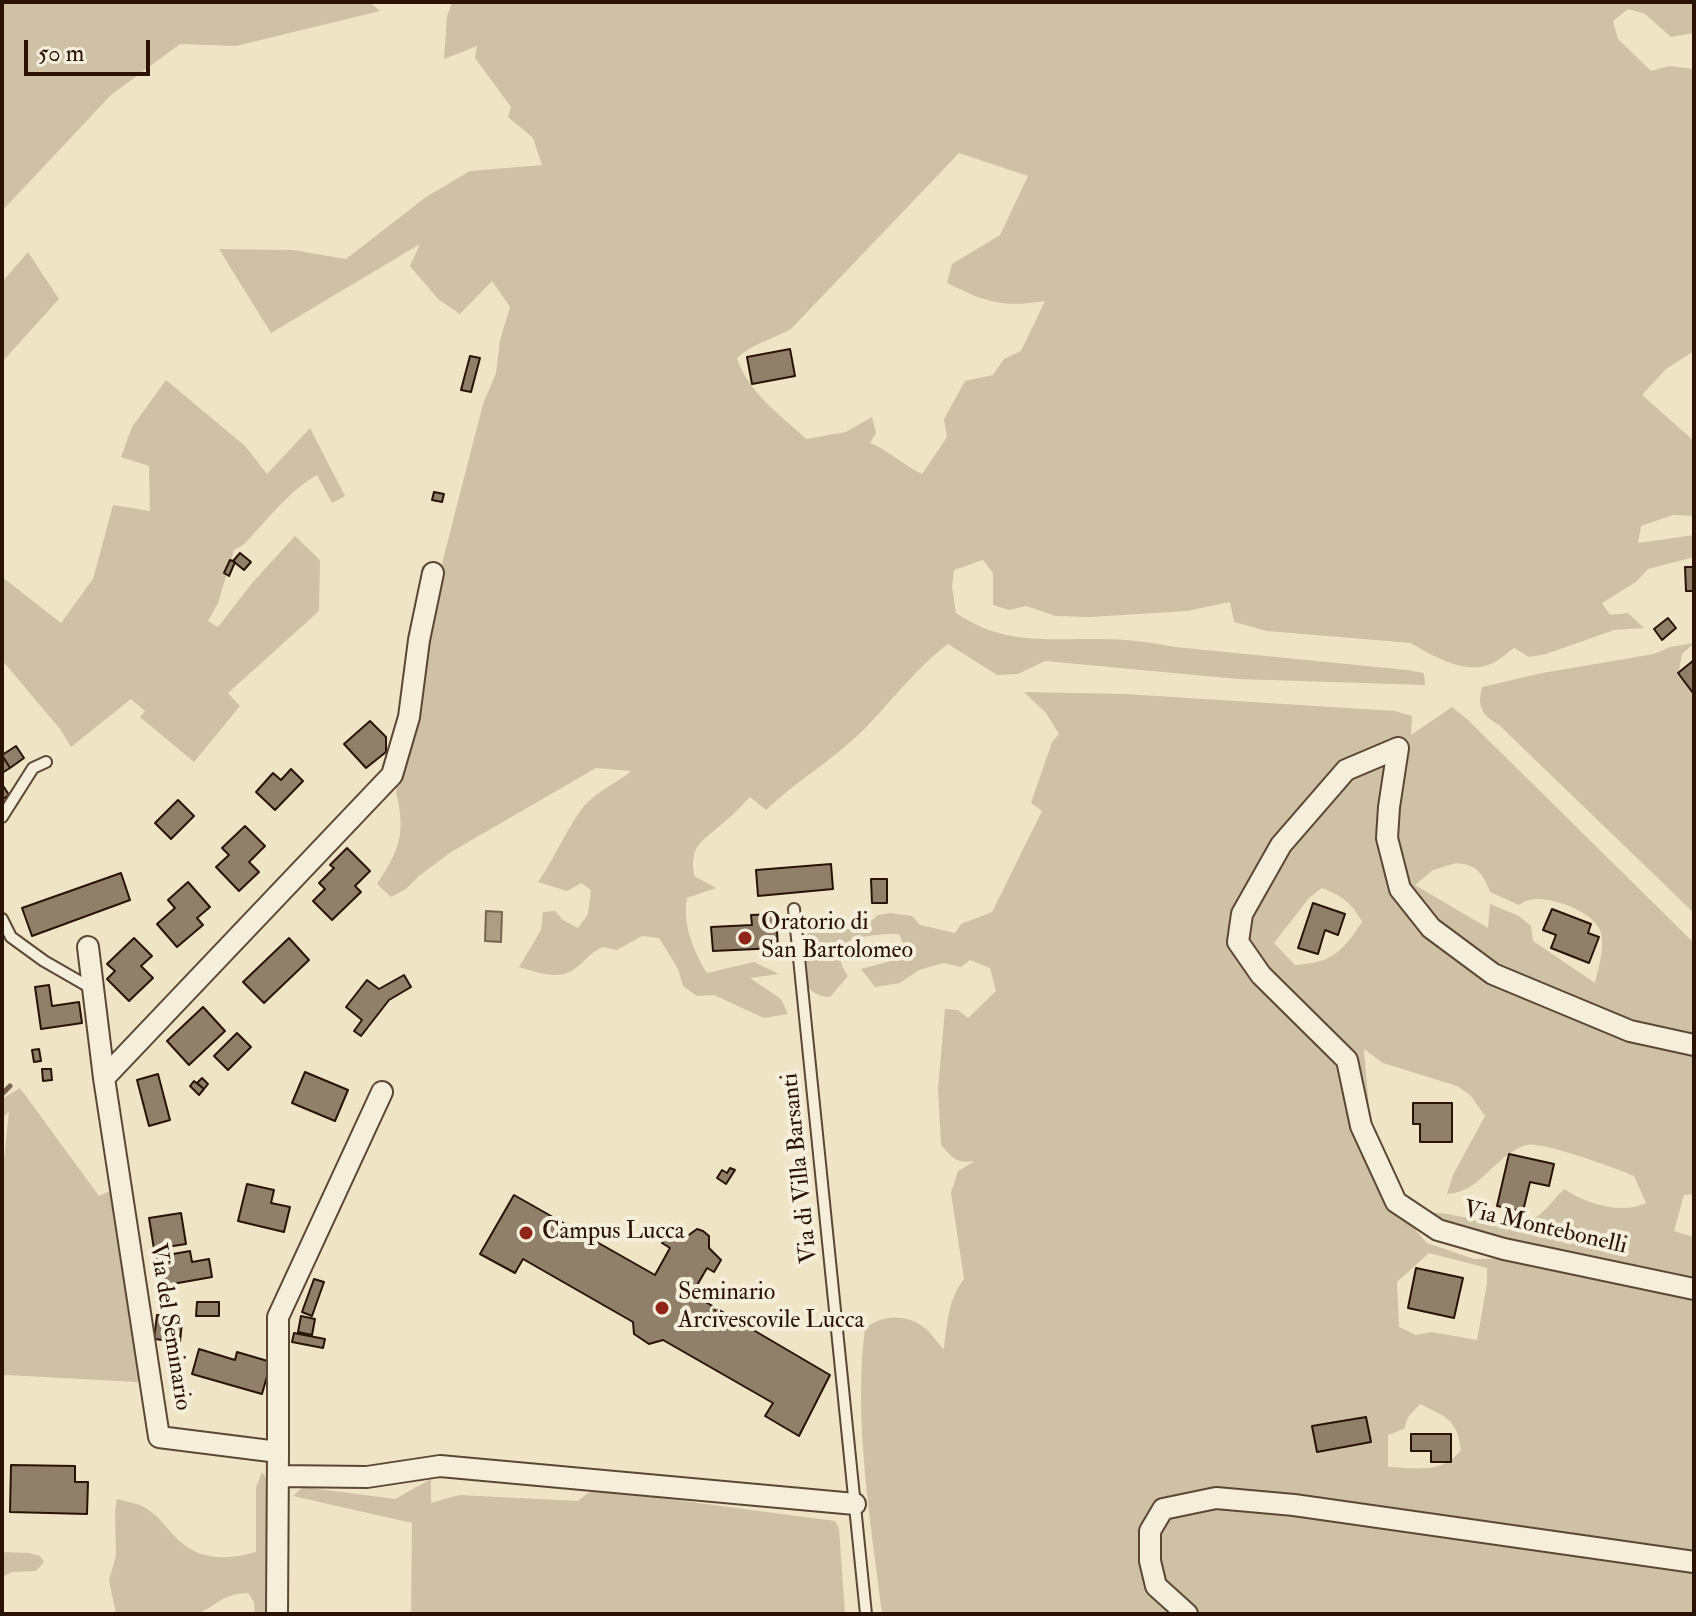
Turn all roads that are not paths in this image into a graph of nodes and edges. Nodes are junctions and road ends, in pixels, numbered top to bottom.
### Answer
1 (433, 573) dead end
2 (46, 762) dead end
3 (2, 817) edge
4 (794, 909) dead end
5 (2, 919) edge
6 (88, 947) dead end
7 (93, 989) junction
8 (1694, 1045) edge
9 (104, 1078) junction
10 (382, 1092) dead end
11 (1694, 1289) edge
12 (278, 1452) junction
13 (278, 1476) junction
14 (855, 1504) junction
15 (1694, 1562) edge
16 (277, 1614) edge
17 (866, 1614) edge
18 (1187, 1614) edge

1 - 9 street
2 - 3 lane
4 - 14 lane, Via di Villa Barsanti
5 - 7 lane
6 - 7 street, Via del Seminario
7 - 9 street, Via del Seminario
8 - 11 street, Via Montebonelli
9 - 12 street, Via del Seminario
10 - 12 street
12 - 13 street
13 - 14 street
13 - 16 street
14 - 17 lane, Via di Villa Barsanti
15 - 18 street

